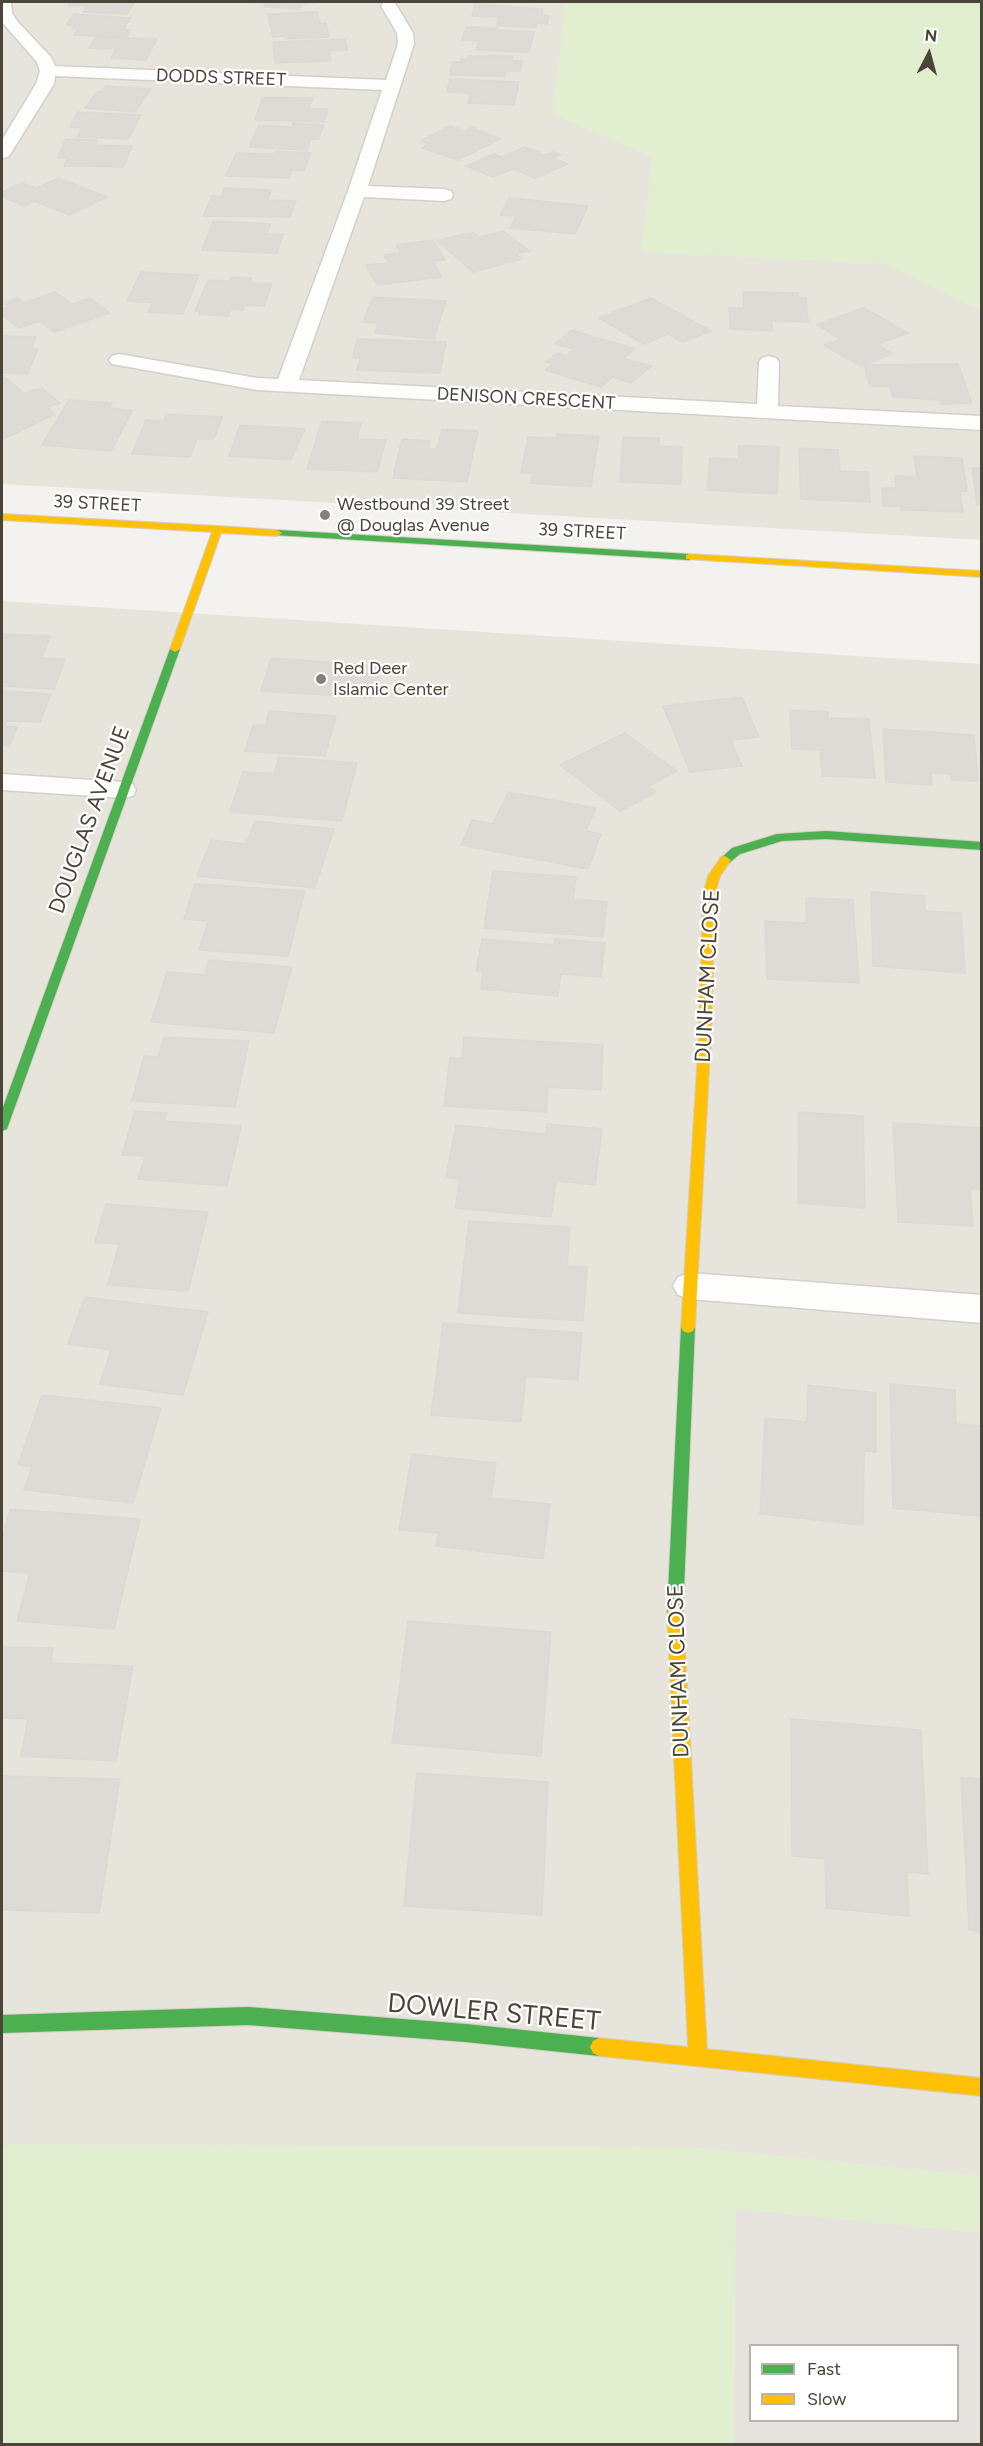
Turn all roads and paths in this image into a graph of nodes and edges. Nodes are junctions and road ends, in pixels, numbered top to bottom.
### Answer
1 (3, 2) edge
2 (389, 6) dead end
3 (48, 71) junction
4 (393, 85) junction
5 (2, 153) edge
6 (357, 191) junction
7 (444, 195) dead end
8 (119, 360) dead end
9 (769, 362) dead end
10 (286, 386) junction
11 (767, 411) junction
12 (981, 423) edge
13 (2, 517) edge
14 (218, 529) junction
15 (981, 574) edge
16 (2, 782) edge
17 (123, 790) junction
18 (981, 846) edge
19 (2, 1126) edge
20 (690, 1286) junction
21 (981, 1309) edge
22 (2, 2024) edge
23 (698, 2057) junction
24 (981, 2087) edge

1 - 3 street
2 - 4 street
3 - 4 street, DODDS STREET
3 - 5 street
4 - 6 street
6 - 7 street
6 - 10 street
8 - 10 street, DENISON CRESCENT
9 - 11 street
10 - 11 street, DENISON CRESCENT
11 - 12 street, DENISON CRESCENT
13 - 14 street, 39 STREET
14 - 15 street, 39 STREET
14 - 17 street, DOUGLAS AVENUE
16 - 17 street
17 - 19 street, DOUGLAS AVENUE
18 - 20 street, DUNHAM CLOSE
20 - 21 street
20 - 23 street, DUNHAM CLOSE
22 - 23 street, DOWLER STREET
23 - 24 street, DOWLER STREET

